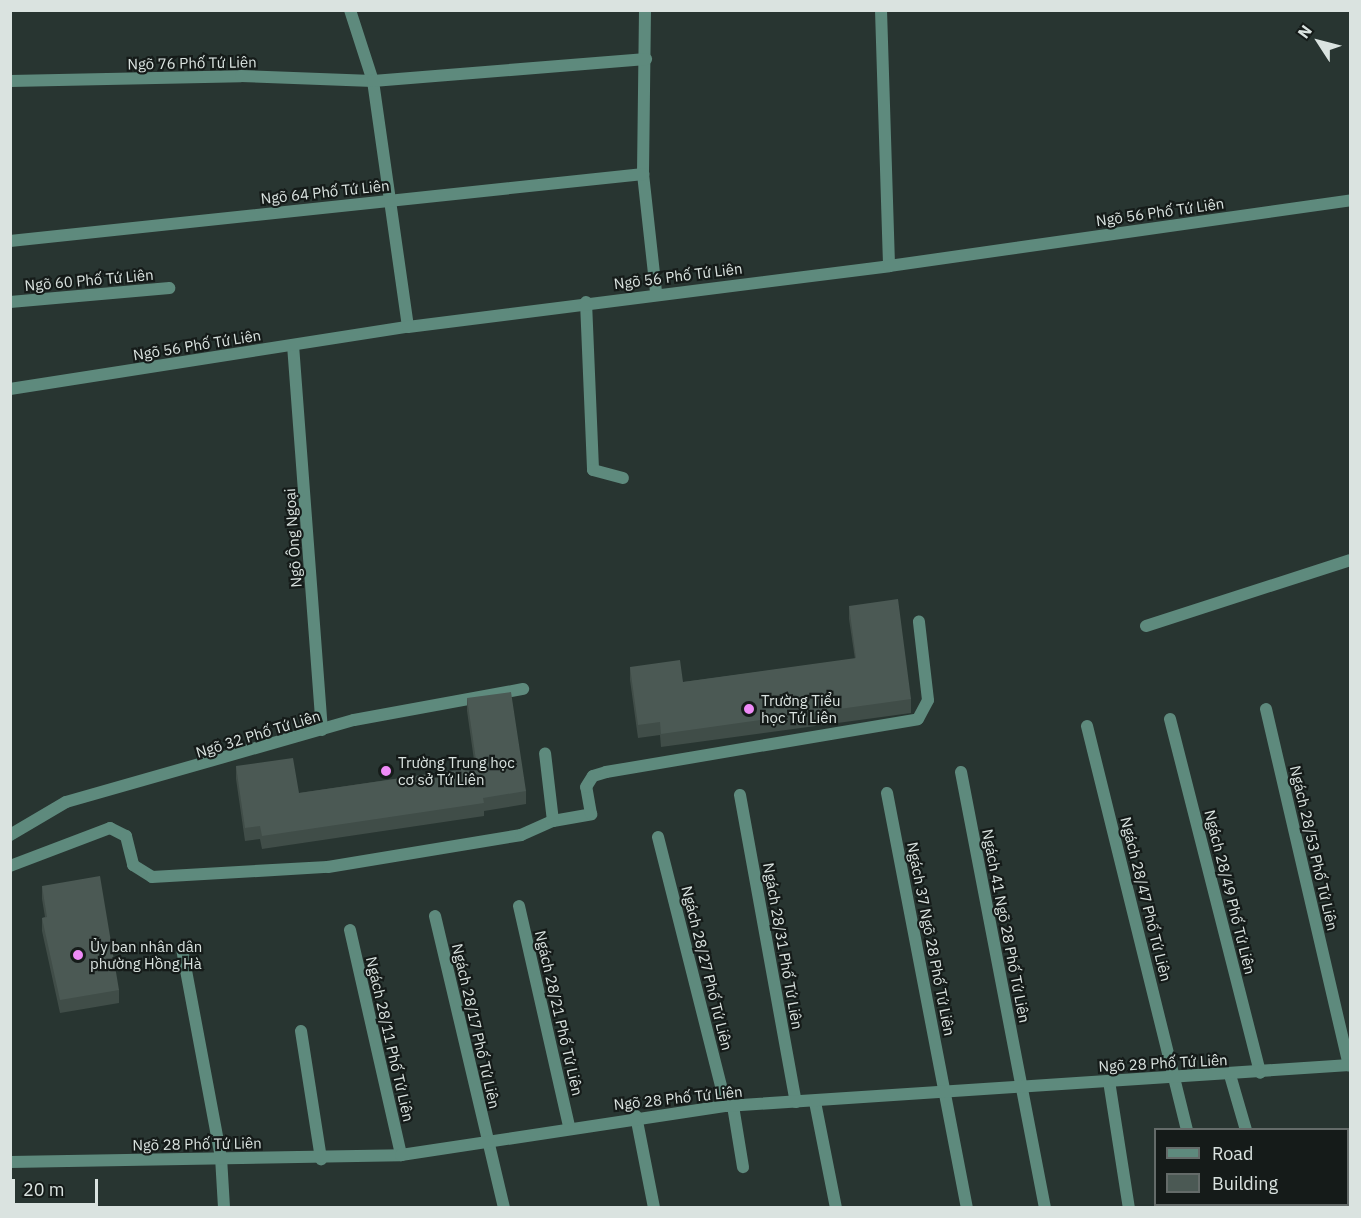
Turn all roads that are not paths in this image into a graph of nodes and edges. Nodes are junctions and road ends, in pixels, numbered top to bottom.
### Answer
1 (350, 10) edge
2 (645, 10) edge
3 (881, 10) edge
4 (646, 59) junction
5 (10, 81) edge
6 (373, 81) junction
7 (643, 174) junction
8 (393, 200) junction
9 (1350, 200) edge
10 (10, 241) edge
11 (889, 266) junction
12 (169, 288) dead end
13 (656, 292) junction
14 (10, 302) edge
15 (585, 302) junction
16 (408, 327) junction
17 (293, 345) junction
18 (10, 389) edge
19 (623, 478) dead end
20 (1350, 560) edge
21 (919, 622) dead end
22 (1146, 626) dead end
23 (523, 689) dead end
24 (1266, 709) dead end
25 (1170, 719) dead end
26 (1087, 726) dead end
27 (322, 730) junction
28 (545, 753) dead end
29 (960, 772) dead end
30 (887, 794) dead end
31 (740, 795) dead end
32 (553, 821) junction
33 (10, 835) edge
34 (658, 837) dead end
35 (10, 866) edge
36 (519, 906) dead end
37 (435, 916) dead end
38 (350, 930) dead end
39 (182, 949) dead end
40 (301, 1031) dead end
41 (1349, 1065) edge
42 (1260, 1073) junction
43 (1230, 1075) junction
44 (1176, 1079) junction
45 (1109, 1081) junction
46 (1021, 1085) junction
47 (945, 1090) junction
48 (796, 1102) junction
49 (815, 1102) junction
50 (730, 1106) junction
51 (636, 1116) junction
52 (569, 1126) junction
53 (1187, 1128) edge
54 (1245, 1128) edge
55 (489, 1143) junction
56 (401, 1155) junction
57 (221, 1157) junction
58 (321, 1159) junction
59 (10, 1162) edge
60 (743, 1167) dead end
61 (224, 1208) edge
62 (504, 1208) edge
63 (654, 1208) edge
64 (836, 1208) edge
65 (968, 1208) edge
66 (1045, 1208) edge
67 (1129, 1208) edge

1 - 6 street
2 - 4 street
3 - 11 street
4 - 6 street, Ngõ 76 Phố Tứ Liên
4 - 7 street
5 - 6 street, Ngõ 76 Phố Tứ Liên
6 - 8 street
7 - 8 street, Ngõ 64 Phố Tứ Liên
7 - 13 street
8 - 10 street, Ngõ 64 Phố Tứ Liên
8 - 16 street
9 - 11 street, Ngõ 56 Phố Tứ Liên
11 - 13 street, Ngõ 56 Phố Tứ Liên
12 - 14 street, Ngõ 60 Phố Tứ Liên
13 - 15 street, Ngõ 56 Phố Tứ Liên
15 - 16 street, Ngõ 56 Phố Tứ Liên
15 - 19 street
16 - 17 street, Ngõ 56 Phố Tứ Liên
17 - 18 street, Ngõ 56 Phố Tứ Liên
17 - 27 street, Ngõ Ông Ngoại
20 - 22 street
21 - 32 street
23 - 27 street, Ngõ 32 Phố Tứ Liên
24 - 41 street, Ngách 28/53 Phố Tứ Liên
25 - 42 street, Ngách 28/49 Phố Tứ Liên
26 - 44 street, Ngách 28/47 Phố Tứ Liên
27 - 33 street, Ngõ 32 Phố Tứ Liên
28 - 32 street
29 - 46 street, Ngách 41 Ngõ 28 Phố Tứ Liên
30 - 47 street, Ngách 37 Ngõ 28 Phố Tứ Liên
31 - 48 street, Ngách 28/31 Phố Tứ Liên
32 - 35 street
34 - 50 street, Ngách 28/27 Phố Tứ Liên
36 - 52 street, Ngách 28/21 Phố Tứ Liên
37 - 55 street, Ngách 28/17 Phố Tứ Liên
38 - 56 street, Ngách 28/11 Phố Tứ Liên
39 - 57 street
40 - 58 street
41 - 42 street, Ngõ 28 Phố Tứ Liên
42 - 43 street, Ngõ 28 Phố Tứ Liên
43 - 44 street, Ngõ 28 Phố Tứ Liên
43 - 54 street
44 - 45 street, Ngõ 28 Phố Tứ Liên
44 - 53 street, Ngách 28/47 Phố Tứ Liên
45 - 46 street, Ngõ 28 Phố Tứ Liên
45 - 67 street
46 - 47 street, Ngõ 28 Phố Tứ Liên
46 - 66 street, Ngách 41 Ngõ 28 Phố Tứ Liên
47 - 49 street, Ngõ 28 Phố Tứ Liên
47 - 65 street, Ngách 37 Ngõ 28 Phố Tứ Liên
48 - 49 street, Ngõ 28 Phố Tứ Liên
48 - 50 street, Ngõ 28 Phố Tứ Liên
49 - 64 street
50 - 51 street, Ngõ 28 Phố Tứ Liên
50 - 60 street, Ngách 28/27 Phố Tứ Liên
51 - 52 street, Ngõ 28 Phố Tứ Liên
51 - 63 street
52 - 55 street, Ngõ 28 Phố Tứ Liên
55 - 56 street, Ngõ 28 Phố Tứ Liên
55 - 62 street, Ngách 28/17 Phố Tứ Liên
56 - 58 street, Ngõ 28 Phố Tứ Liên
57 - 58 street, Ngõ 28 Phố Tứ Liên
57 - 59 street, Ngõ 28 Phố Tứ Liên
57 - 61 street

